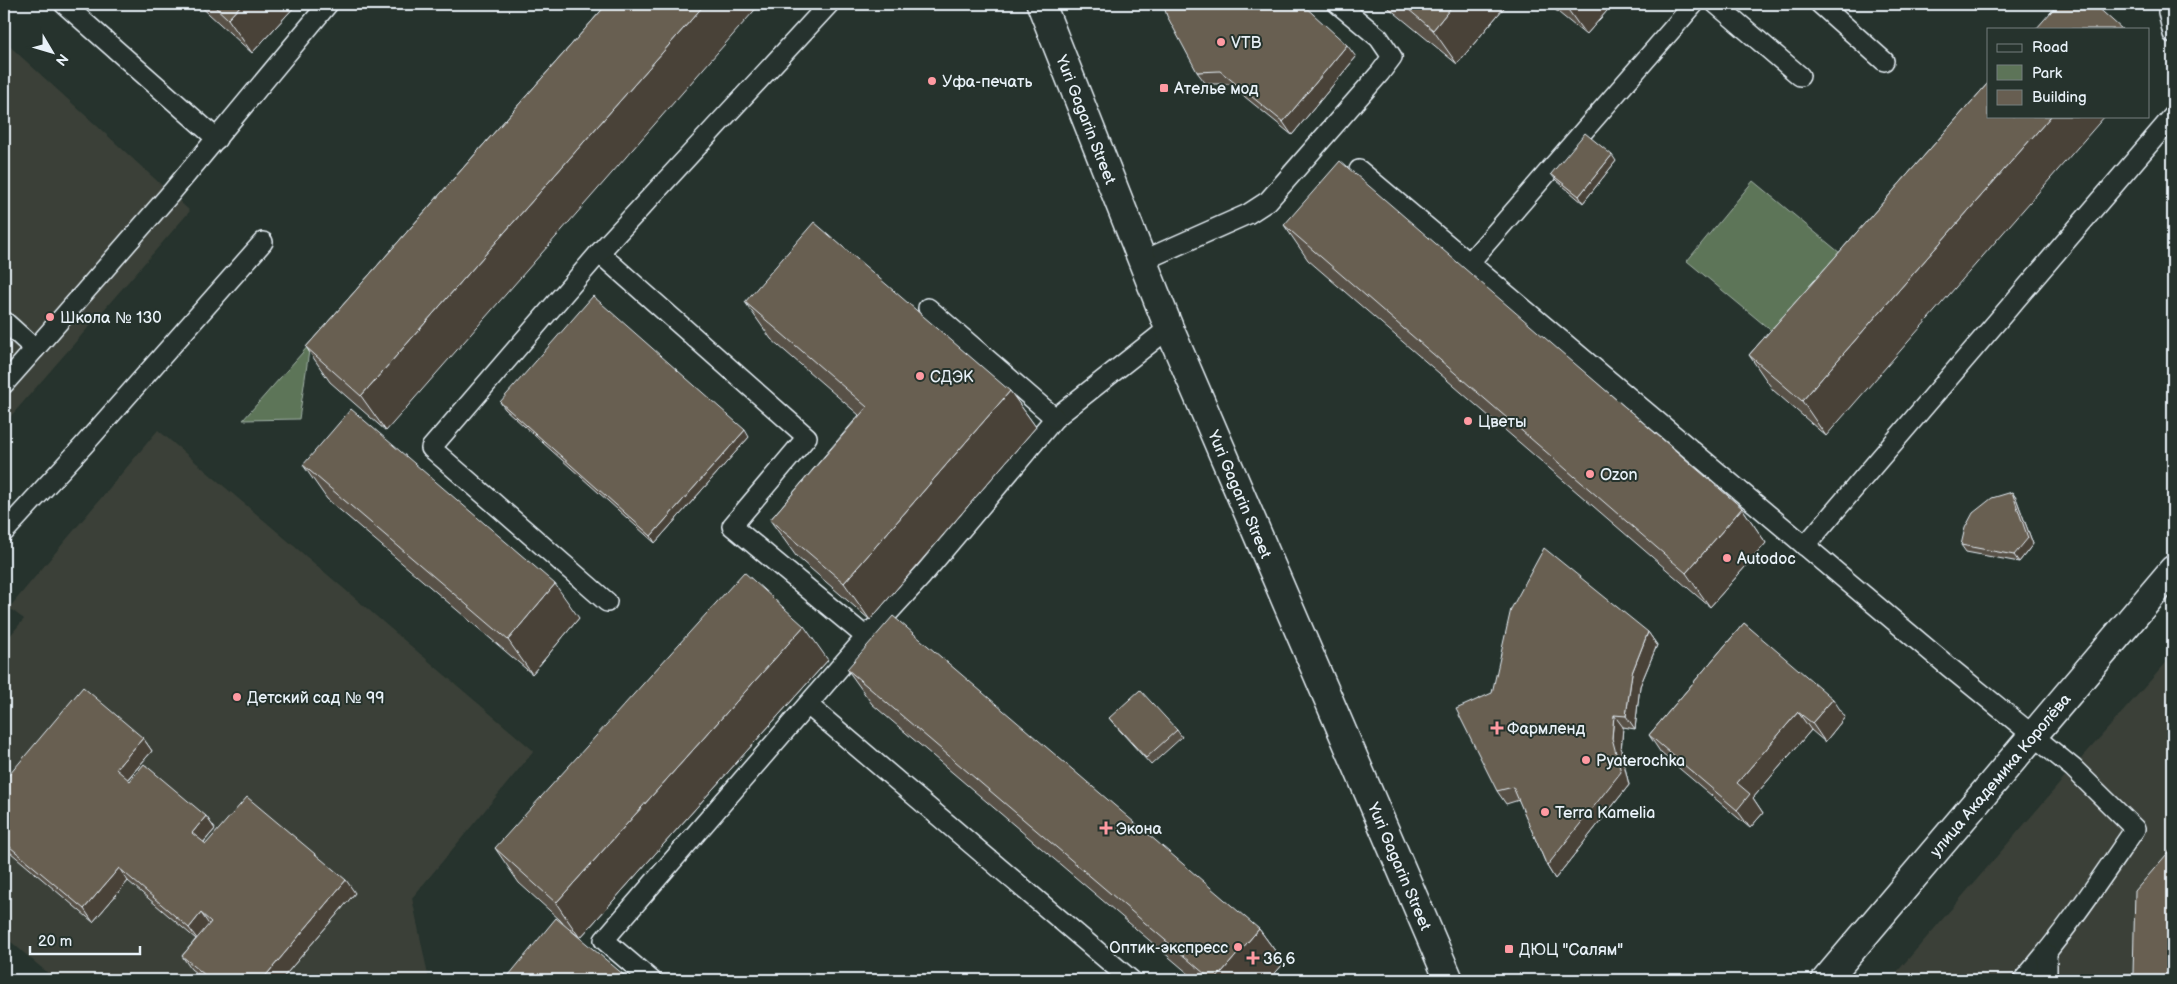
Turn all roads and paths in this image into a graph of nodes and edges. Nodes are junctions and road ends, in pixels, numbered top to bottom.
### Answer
1 (64, 4) edge
2 (328, 4) edge
3 (829, 4) edge
4 (1041, 4) edge
5 (1338, 4) edge
6 (1694, 4) edge
7 (1716, 4) edge
8 (1820, 4) edge
9 (2173, 6) edge
10 (2173, 34) edge
11 (1884, 61) dead end
12 (1800, 76) dead end
13 (2173, 116) edge
14 (217, 138) junction
15 (1359, 170) dead end
16 (263, 242) dead end
17 (599, 253) junction
18 (1142, 261) junction
19 (1469, 263) junction
20 (928, 308) dead end
21 (4, 321) edge
22 (1168, 328) junction
23 (34, 349) junction
24 (4, 384) edge
25 (1055, 418) junction
26 (4, 532) edge
27 (1805, 546) junction
28 (2173, 570) edge
29 (607, 602) dead end
30 (866, 637) junction
31 (808, 705) junction
32 (2032, 735) junction
33 (2046, 954) junction
34 (651, 980) edge
35 (1131, 980) edge
36 (1449, 980) edge
37 (1826, 980) edge
38 (2023, 980) edge
39 (2047, 980) edge

1 - 14 lane
2 - 14 lane
3 - 17 lane
4 - 18 main road, Yuri Gagarin Street
5 - 18 lane
6 - 19 lane
7 - 12 lane
8 - 11 lane
9 - 10 lane
13 - 27 lane
14 - 23 lane
15 - 19 lane
16 - 26 lane
17 - 29 lane
17 - 30 lane
18 - 22 main road, Yuri Gagarin Street
19 - 27 lane
20 - 25 lane
21 - 23 lane
22 - 25 lane
22 - 36 main road, Yuri Gagarin Street
23 - 24 lane
25 - 30 lane
27 - 32 lane
28 - 32 main road, улица Академика Королёва
30 - 31 lane
31 - 34 lane
31 - 35 lane
32 - 33 lane
32 - 37 main road, улица Академика Королёва
33 - 38 lane
33 - 39 lane

